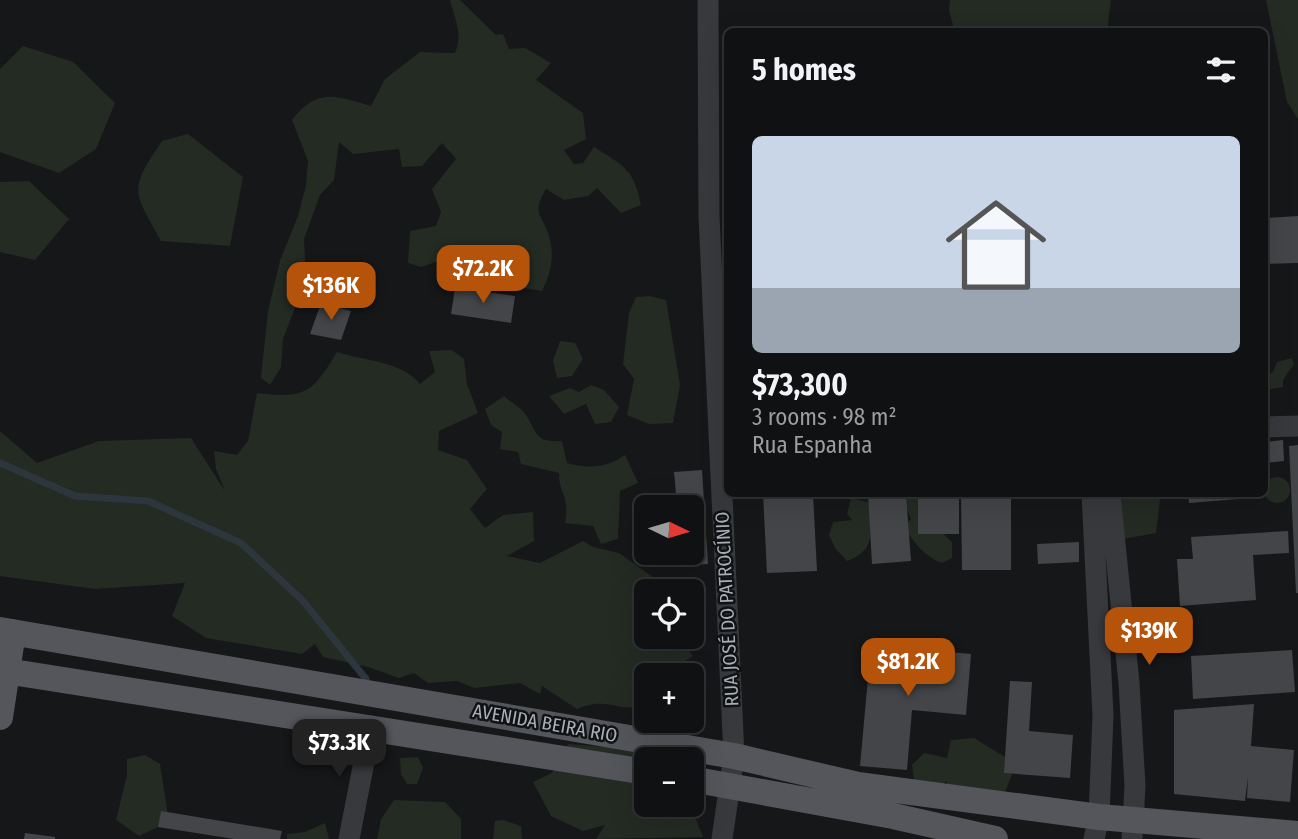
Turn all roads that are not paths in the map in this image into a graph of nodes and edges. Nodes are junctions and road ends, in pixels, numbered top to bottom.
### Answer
1 (708, 0) edge
2 (1298, 426) edge
3 (1268, 427) edge
4 (724, 441) edge
5 (726, 497) edge
6 (1092, 497) edge
7 (1111, 497) edge
8 (6, 631) edge
9 (4, 670) edge
10 (0, 717) edge
11 (370, 726) junction
12 (734, 756) junction
13 (634, 770) edge
14 (704, 781) edge
15 (732, 786) junction
16 (1097, 828) edge
17 (1133, 830) edge
18 (1298, 834) edge
19 (349, 839) edge
20 (722, 839) edge
21 (995, 839) edge

1 - 4 street, RUA JOSÉ DO PATROCÍNIO
2 - 3 street
5 - 12 street, RUA JOSÉ DO PATROCÍNIO
6 - 16 street
7 - 17 street
8 - 9 main road
8 - 12 main road, AVENIDA BEIRA RIO
9 - 10 main road
9 - 11 main road, AVENIDA BEIRA RIO
11 - 13 main road, AVENIDA BEIRA RIO
11 - 19 street
12 - 15 street, RUA JOSÉ DO PATROCÍNIO
12 - 16 main road, AVENIDA BEIRA RIO
14 - 15 main road
15 - 20 street, RUA JOSÉ DO PATROCÍNIO
15 - 21 main road
16 - 17 main road, AVENIDA BEIRA RIO
17 - 18 main road, AVENIDA BEIRA RIO

